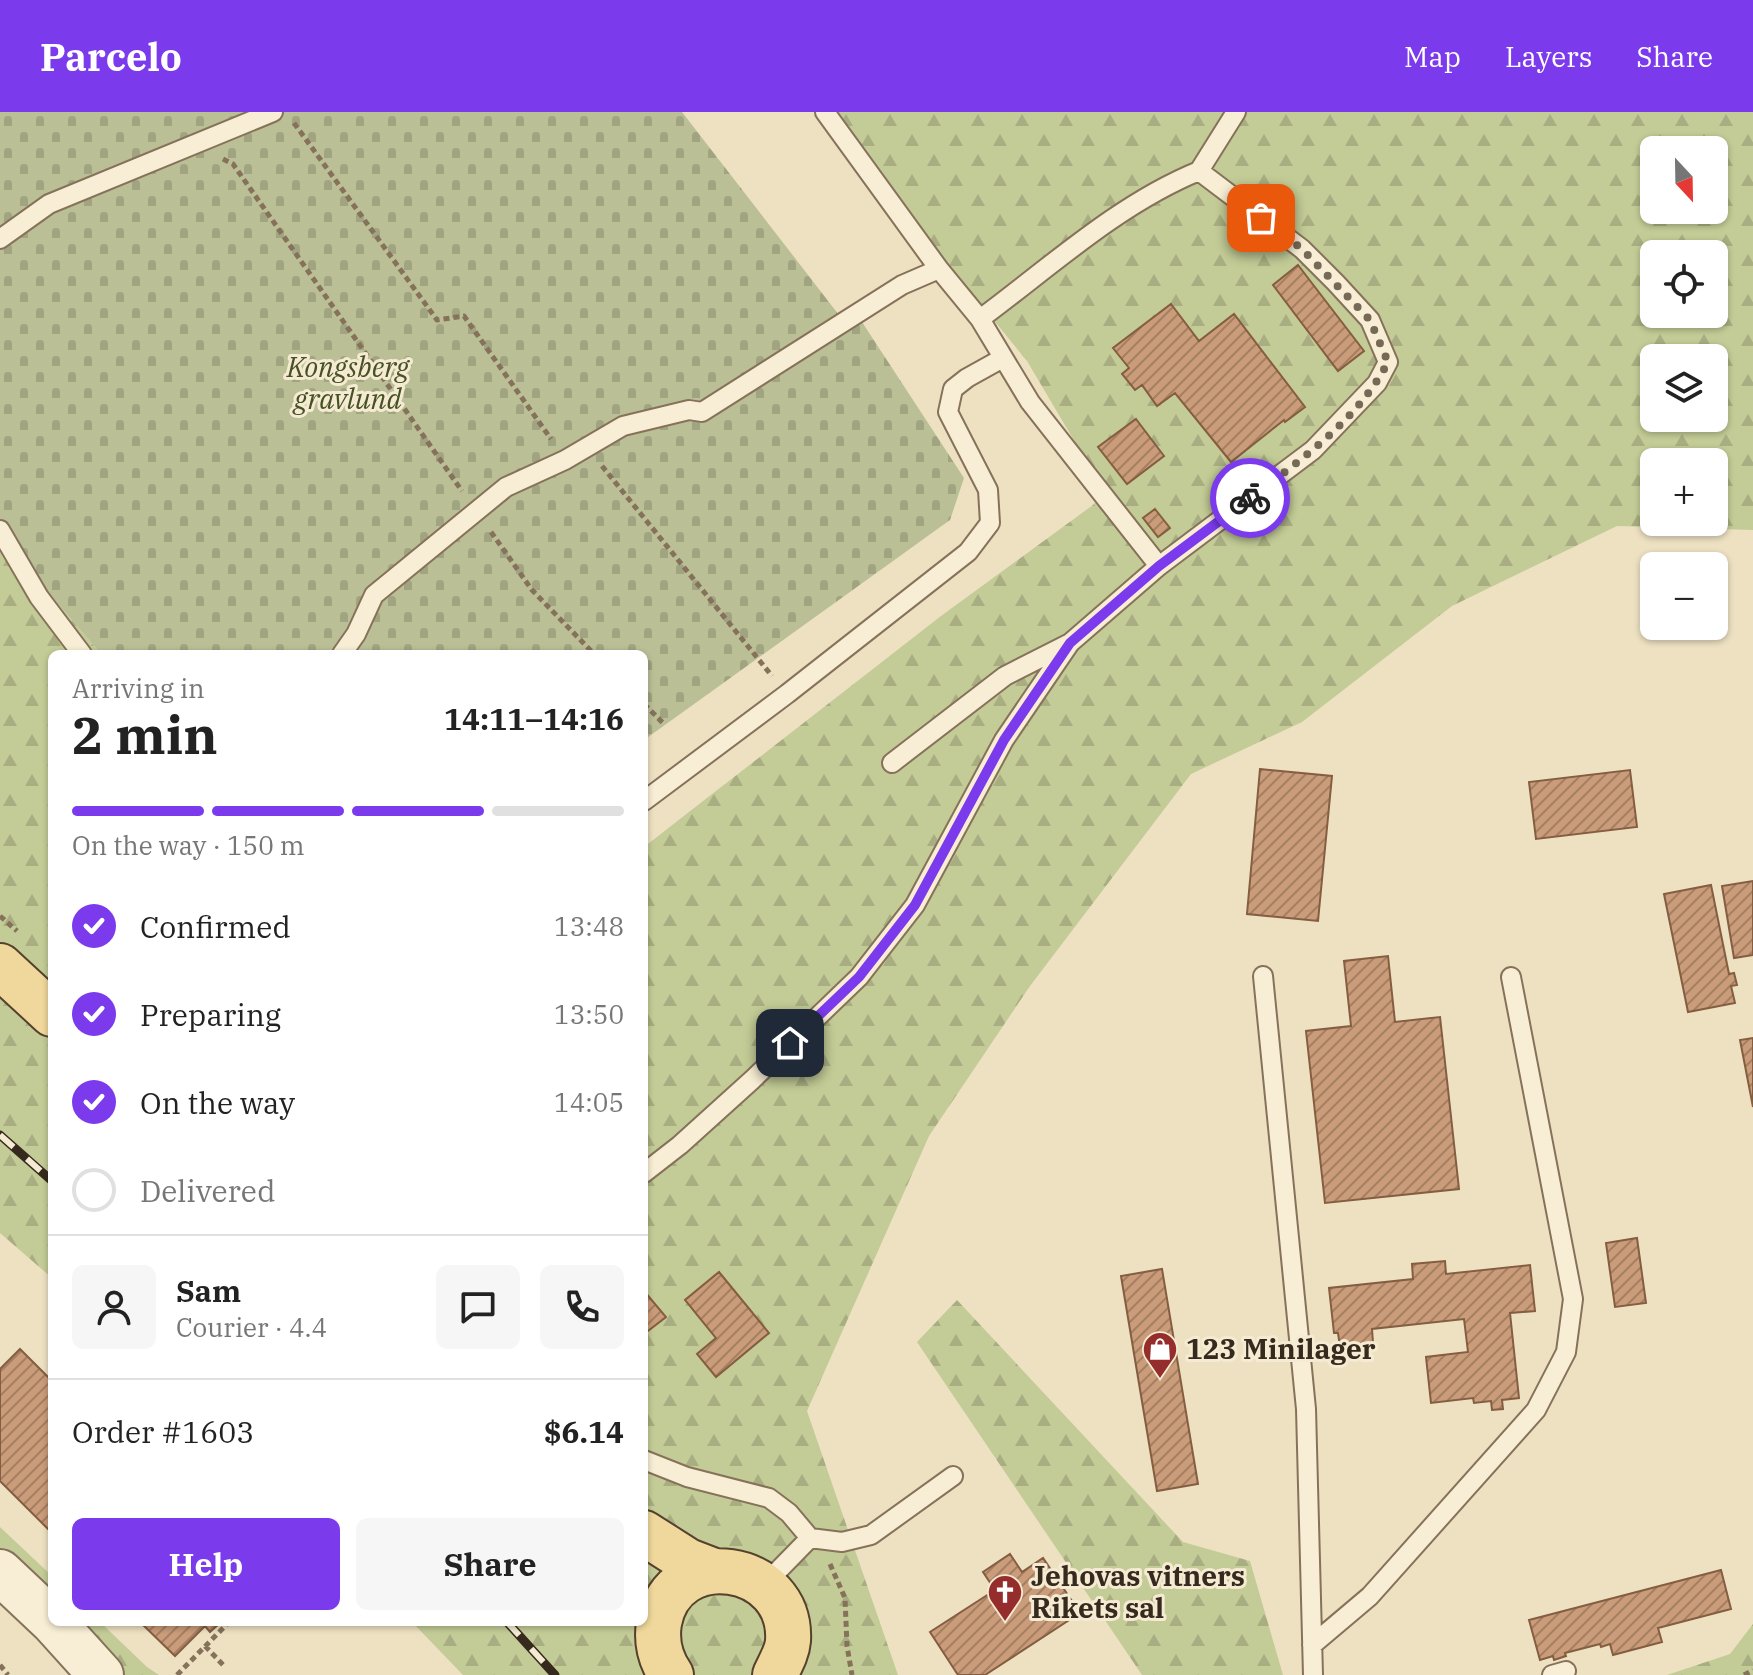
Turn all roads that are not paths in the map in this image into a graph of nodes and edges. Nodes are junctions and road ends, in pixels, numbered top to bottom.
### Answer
1 (273, 112) edge
2 (1236, 112) edge
3 (835, 115) edge
4 (1199, 171) junction
5 (0, 239) edge
6 (939, 269) junction
7 (980, 319) junction
8 (1003, 358) junction
9 (0, 530) edge
10 (1159, 566) junction
11 (1070, 643) junction
12 (79, 650) edge
13 (345, 650) edge
14 (892, 763) dead end
15 (648, 798) edge
16 (0, 966) edge
17 (1263, 976) dead end
18 (1511, 977) dead end
19 (48, 1010) edge
20 (648, 1170) edge
21 (648, 1462) edge
22 (953, 1476) dead end
23 (648, 1536) edge
24 (810, 1538) junction
25 (714, 1571) junction
26 (0, 1572) edge
27 (763, 1586) junction
28 (48, 1618) edge
29 (56, 1626) edge
30 (656, 1643) edge
31 (1312, 1645) junction
32 (785, 1667) edge
33 (101, 1675) edge
34 (1313, 1675) edge

1 - 5 lane
2 - 4 lane
3 - 6 lane
4 - 7 lane
4 - 10 lane
6 - 7 lane
6 - 13 lane
7 - 8 lane
8 - 10 lane
8 - 15 lane
9 - 12 lane
10 - 11 lane
11 - 14 lane
11 - 20 lane
16 - 19 main road
17 - 31 lane
18 - 31 lane
21 - 24 lane
22 - 24 lane
23 - 25 main road
24 - 27 lane
25 - 27 main road
25 - 30 main road
26 - 28 street
27 - 32 main road
29 - 33 street
31 - 34 lane

